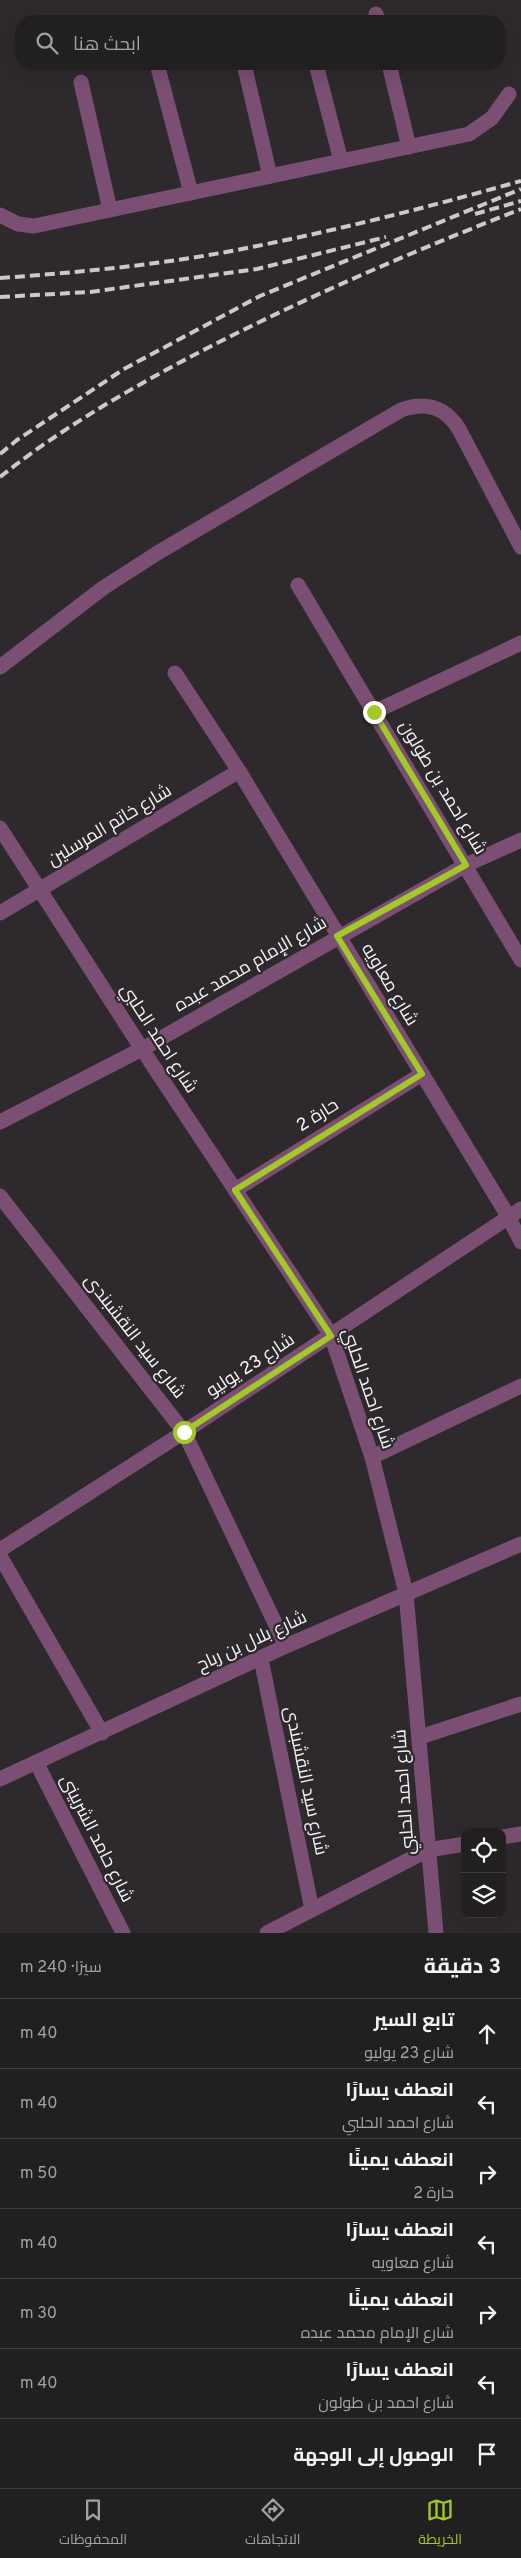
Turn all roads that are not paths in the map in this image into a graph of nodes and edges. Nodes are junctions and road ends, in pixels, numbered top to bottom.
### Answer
1 (159, 70) edge
2 (245, 70) edge
3 (318, 70) edge
4 (390, 70) edge
5 (81, 82) dead end
6 (509, 94) dead end
7 (409, 147) junction
8 (341, 161) junction
9 (270, 176) junction
10 (191, 193) junction
11 (110, 210) junction
12 (0, 215) edge
13 (521, 547) edge
14 (298, 585) dead end
15 (521, 643) edge
16 (0, 667) edge
17 (175, 673) dead end
18 (374, 712) junction
19 (239, 771) junction
20 (0, 828) edge
21 (521, 840) edge
22 (466, 865) junction
23 (41, 890) junction
24 (0, 913) edge
25 (337, 936) junction
26 (521, 960) edge
27 (142, 1049) junction
28 (422, 1074) junction
29 (0, 1122) edge
30 (235, 1190) junction
31 (0, 1196) edge
32 (515, 1212) edge
33 (521, 1242) edge
34 (331, 1336) junction
35 (521, 1386) edge
36 (184, 1432) junction
37 (372, 1457) junction
38 (521, 1544) edge
39 (0, 1550) edge
40 (0, 1556) edge
41 (406, 1594) junction
42 (286, 1646) junction
43 (261, 1659) junction
44 (521, 1704) edge
45 (102, 1732) junction
46 (420, 1737) junction
47 (36, 1762) junction
48 (0, 1779) edge
49 (521, 1834) edge
50 (506, 1836) edge
51 (461, 1845) edge
52 (428, 1850) junction
53 (312, 1910) junction
54 (123, 1933) edge
55 (267, 1933) edge
56 (436, 1933) edge

1 - 10 street
2 - 9 street
3 - 8 street
4 - 7 street
5 - 11 street
6 - 7 street
7 - 8 street
8 - 9 street
9 - 10 street
10 - 11 street
11 - 12 street
13 - 16 street
14 - 18 street, شارع احمد بن طولون
15 - 18 street
17 - 19 street, شارع معاويه
18 - 22 street, شارع احمد بن طولون
19 - 23 street, شارع خاتم المرسلين
19 - 25 street, شارع معاويه
20 - 23 street, شارع احمد الحلبي
21 - 22 street, شارع الإمام محمد عبده
22 - 25 street, شارع الإمام محمد عبده
22 - 26 street, شارع احمد بن طولون
23 - 24 street, شارع خاتم المرسلين
23 - 27 street, شارع احمد الحلبي
25 - 27 street, شارع الإمام محمد عبده
25 - 28 street, شارع معاويه
27 - 29 street, شارع الإمام محمد عبده
27 - 30 street, شارع احمد الحلبي
28 - 30 street, حارة 2
28 - 32 street, شارع معاويه
30 - 34 street, شارع احمد الحلبي
31 - 36 street, شارع سيد النقشبندى
32 - 33 street, شارع معاويه
32 - 34 street, شارع 23 يوليو
34 - 36 street, شارع 23 يوليو
34 - 37 street, شارع احمد الحلبي
35 - 37 street
36 - 39 street, شارع 23 يوليو
36 - 42 street, شارع سيد النقشبندى
37 - 41 street, شارع احمد الحلبي
38 - 41 street, شارع بلال بن رباح
40 - 45 street
41 - 42 street, شارع بلال بن رباح
41 - 46 street, شارع احمد الحلبي
42 - 43 street, شارع بلال بن رباح
43 - 45 street, شارع بلال بن رباح
43 - 53 street, شارع سيد النقشبندى
44 - 46 street
45 - 47 street, شارع بلال بن رباح
46 - 52 street, شارع احمد الحلبي
47 - 48 street, شارع بلال بن رباح
47 - 54 street, شارع حامد الشربينى
49 - 50 street
51 - 52 street
52 - 53 street
52 - 56 street, شارع احمد الحلبي
53 - 55 street

